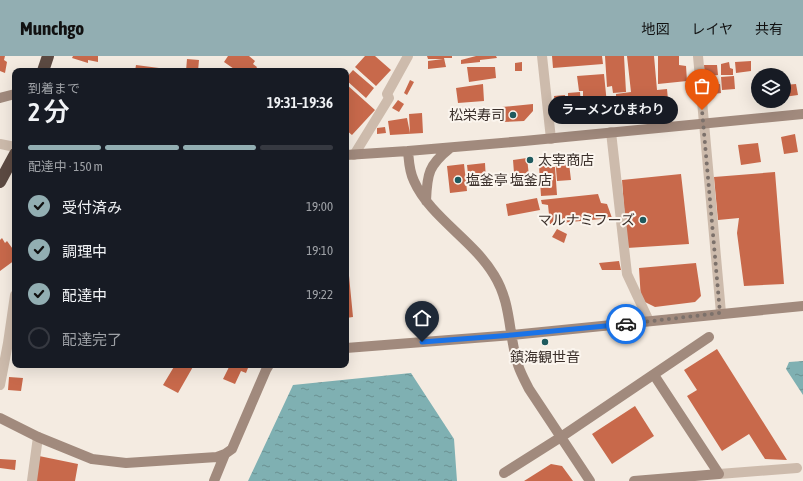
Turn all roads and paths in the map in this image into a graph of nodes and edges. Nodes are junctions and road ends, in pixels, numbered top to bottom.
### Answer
1 (48, 56) edge
2 (408, 56) edge
3 (542, 56) edge
4 (698, 56) edge
5 (44, 68) edge
6 (12, 95) edge
7 (0, 98) edge
8 (803, 114) edge
9 (703, 123) junction
10 (611, 132) junction
11 (551, 139) junction
12 (0, 144) edge
13 (12, 146) edge
14 (450, 148) junction
15 (408, 151) junction
16 (350, 155) edge
17 (12, 160) edge
18 (0, 182) edge
19 (426, 201) junction
20 (803, 306) edge
21 (12, 308) edge
22 (720, 313) junction
23 (649, 321) junction
24 (512, 335) junction
25 (710, 337) dead end
26 (4, 341) edge
27 (349, 348) edge
28 (267, 368) edge
29 (654, 375) junction
30 (0, 385) edge
31 (0, 418) edge
32 (38, 437) junction
33 (561, 437) junction
34 (225, 454) junction
35 (797, 468) dead end
36 (504, 473) dead end
37 (719, 474) junction
38 (32, 481) edge
39 (214, 481) edge
40 (590, 481) edge
41 (634, 481) edge

1 - 5 highway
2 - 16 street
3 - 11 street
4 - 9 street
6 - 7 street
8 - 9 street
9 - 10 street
9 - 22 street
10 - 11 street
10 - 23 street
11 - 14 street
12 - 13 street
14 - 15 street
14 - 19 street
15 - 16 street
15 - 19 street
17 - 18 highway
19 - 24 street
20 - 22 street
21 - 26 street
22 - 23 street
23 - 24 street
24 - 27 street
24 - 33 street
25 - 29 street
26 - 30 street
28 - 34 street
29 - 33 street
29 - 37 street
31 - 32 street
32 - 34 street
32 - 38 street
33 - 36 street
33 - 40 street
34 - 39 street
35 - 37 street
37 - 41 street

